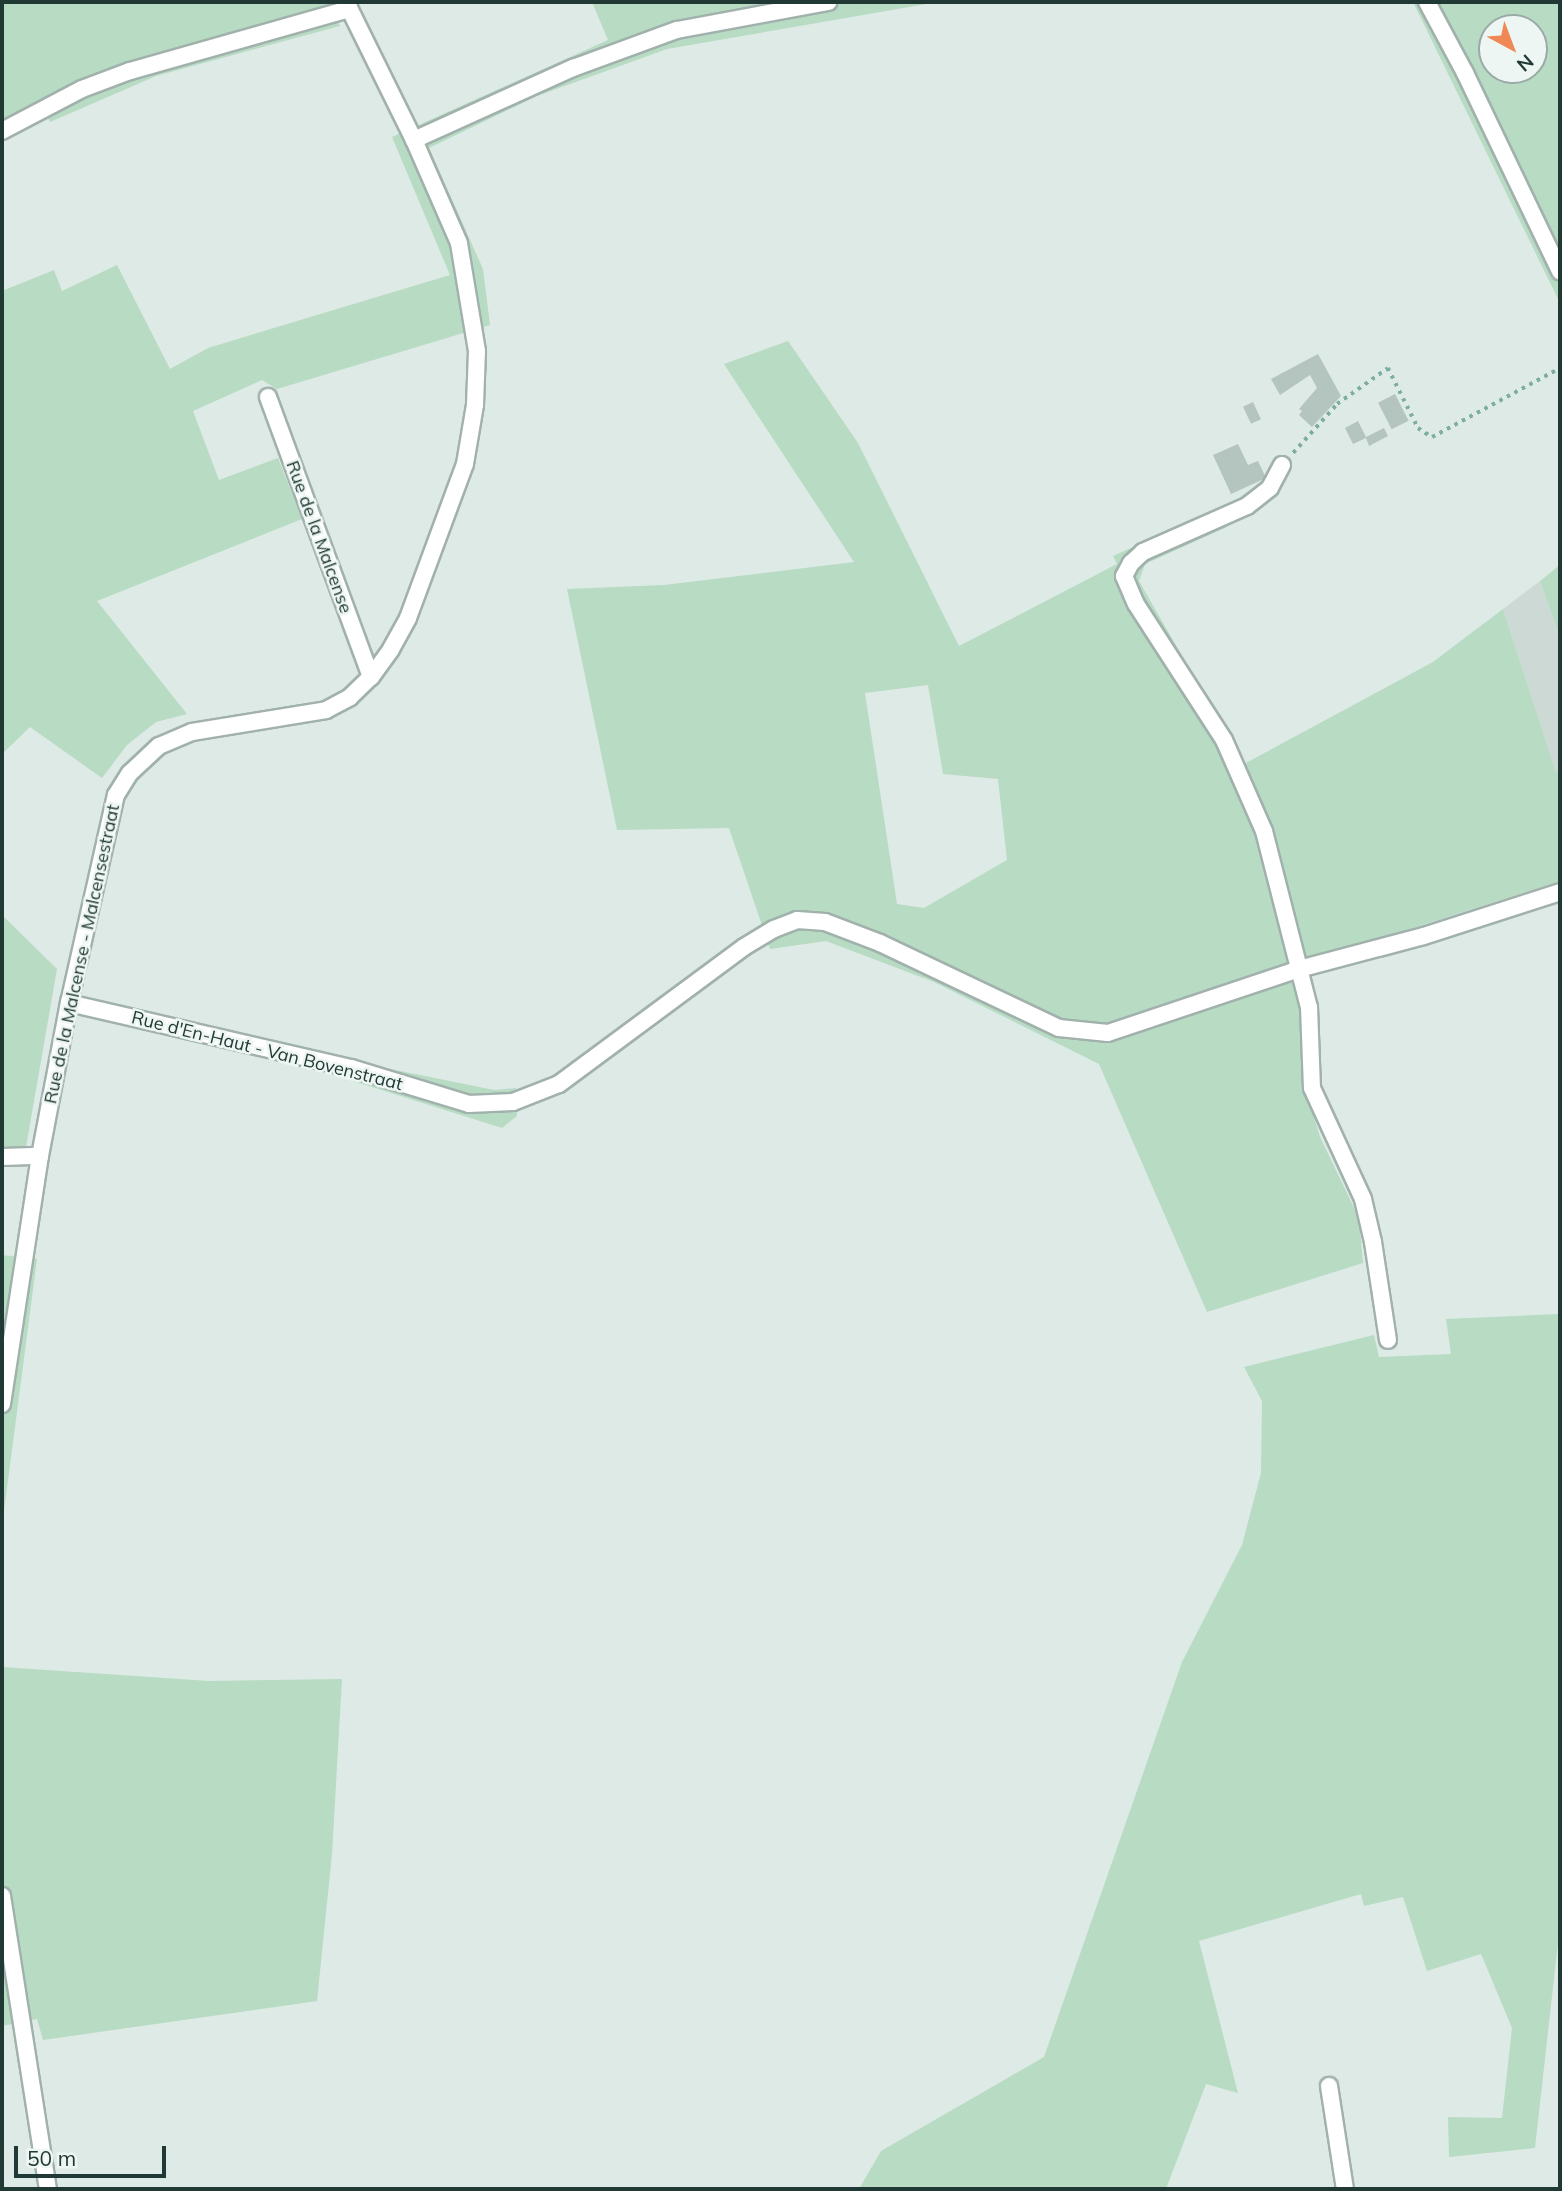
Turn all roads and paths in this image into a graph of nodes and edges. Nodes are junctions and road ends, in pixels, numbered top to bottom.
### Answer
1 (828, 2) edge
2 (1427, 2) edge
3 (347, 5) edge
4 (2, 131) edge
5 (414, 140) junction
6 (1560, 271) edge
7 (1560, 368) edge
8 (268, 397) dead end
9 (1282, 465) joint
10 (371, 677) junction
11 (1560, 892) edge
12 (1299, 969) junction
13 (69, 1003) junction
14 (40, 1156) junction
15 (2, 1157) edge
16 (1388, 1340) dead end
17 (2, 1404) edge
18 (2, 1896) edge
19 (1329, 2086) dead end
20 (48, 2189) edge
21 (1345, 2189) edge

1 - 5 street
2 - 6 street
3 - 4 street, Rue de la Malcense - Malcensestraat
3 - 5 street, Rue de la Malcense - Malcensestraat
5 - 10 street, Rue de la Malcense - Malcensestraat
7 - 9 path
8 - 10 street, Rue de la Malcense
9 - 12 street
10 - 13 street, Rue de la Malcense - Malcensestraat
11 - 12 street, Rue d'En-Haut - Van Bovenstraat
12 - 13 street, Rue d'En-Haut - Van Bovenstraat
12 - 16 street
13 - 14 street, Rue de la Malcense - Malcensestraat
14 - 15 street
14 - 17 street, Rue de la Malcense - Malcensestraat
18 - 20 street
19 - 21 street

